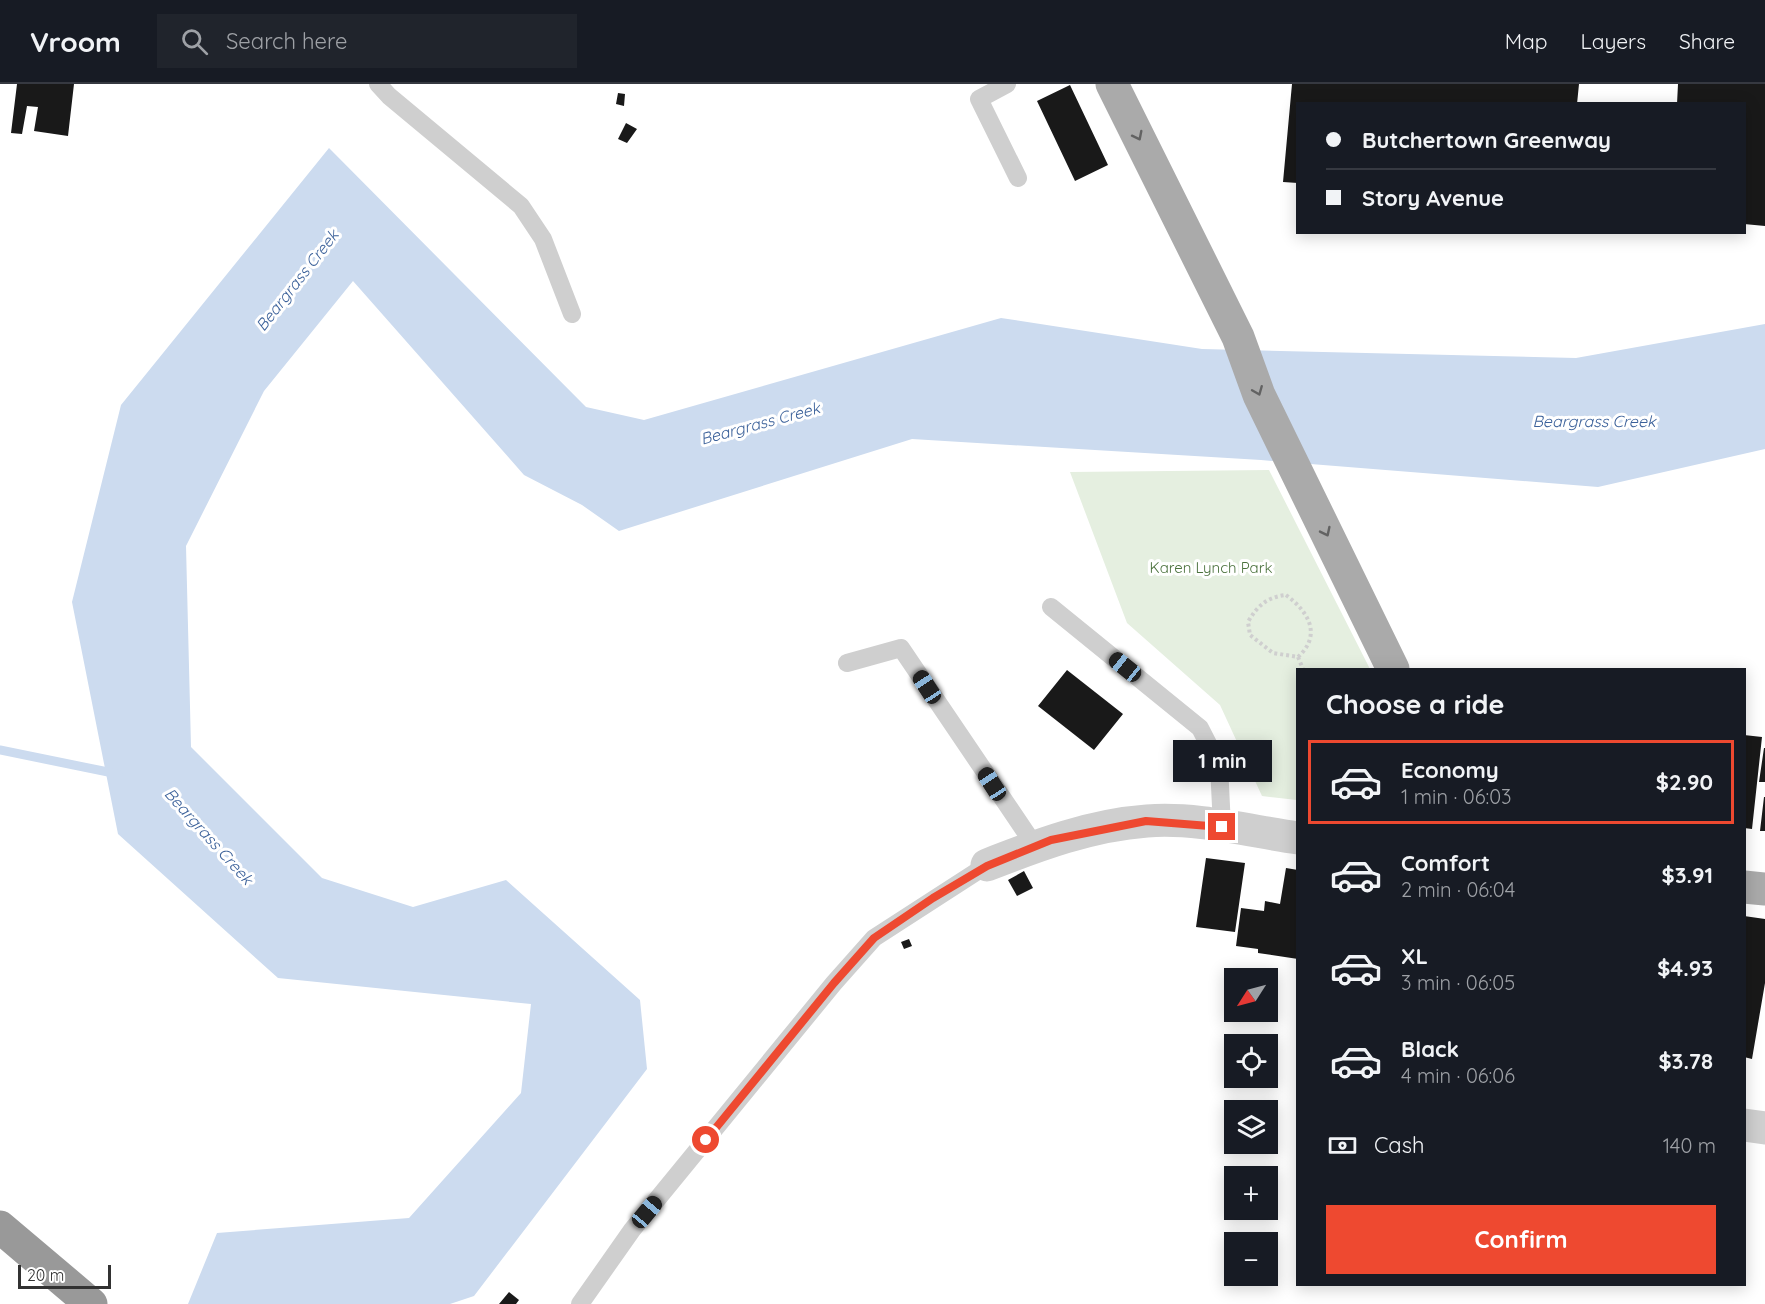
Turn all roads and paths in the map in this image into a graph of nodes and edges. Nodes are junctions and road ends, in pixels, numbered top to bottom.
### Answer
1 (378, 84) edge
2 (1007, 84) edge
3 (1112, 84) edge
4 (1018, 178) dead end
5 (572, 314) dead end
6 (1051, 607) dead end
7 (1298, 657) junction
8 (847, 663) dead end
9 (1303, 668) edge
10 (1393, 668) edge
11 (1222, 827) junction
12 (1296, 838) edge
13 (1035, 846) junction
14 (987, 866) joint
15 (1746, 887) edge
16 (1765, 889) edge
17 (1746, 1125) edge
18 (1765, 1128) edge
19 (0, 1227) edge
20 (91, 1304) edge
21 (580, 1304) edge

1 - 5 lane
2 - 4 lane
3 -> 10 main road
6 - 11 lane
7 - 7 path
7 - 9 path
8 - 13 lane
11 - 12 street
11 - 13 street
13 - 14 street
14 - 21 lane
15 - 16 main road
17 - 18 street
19 - 20 highway

